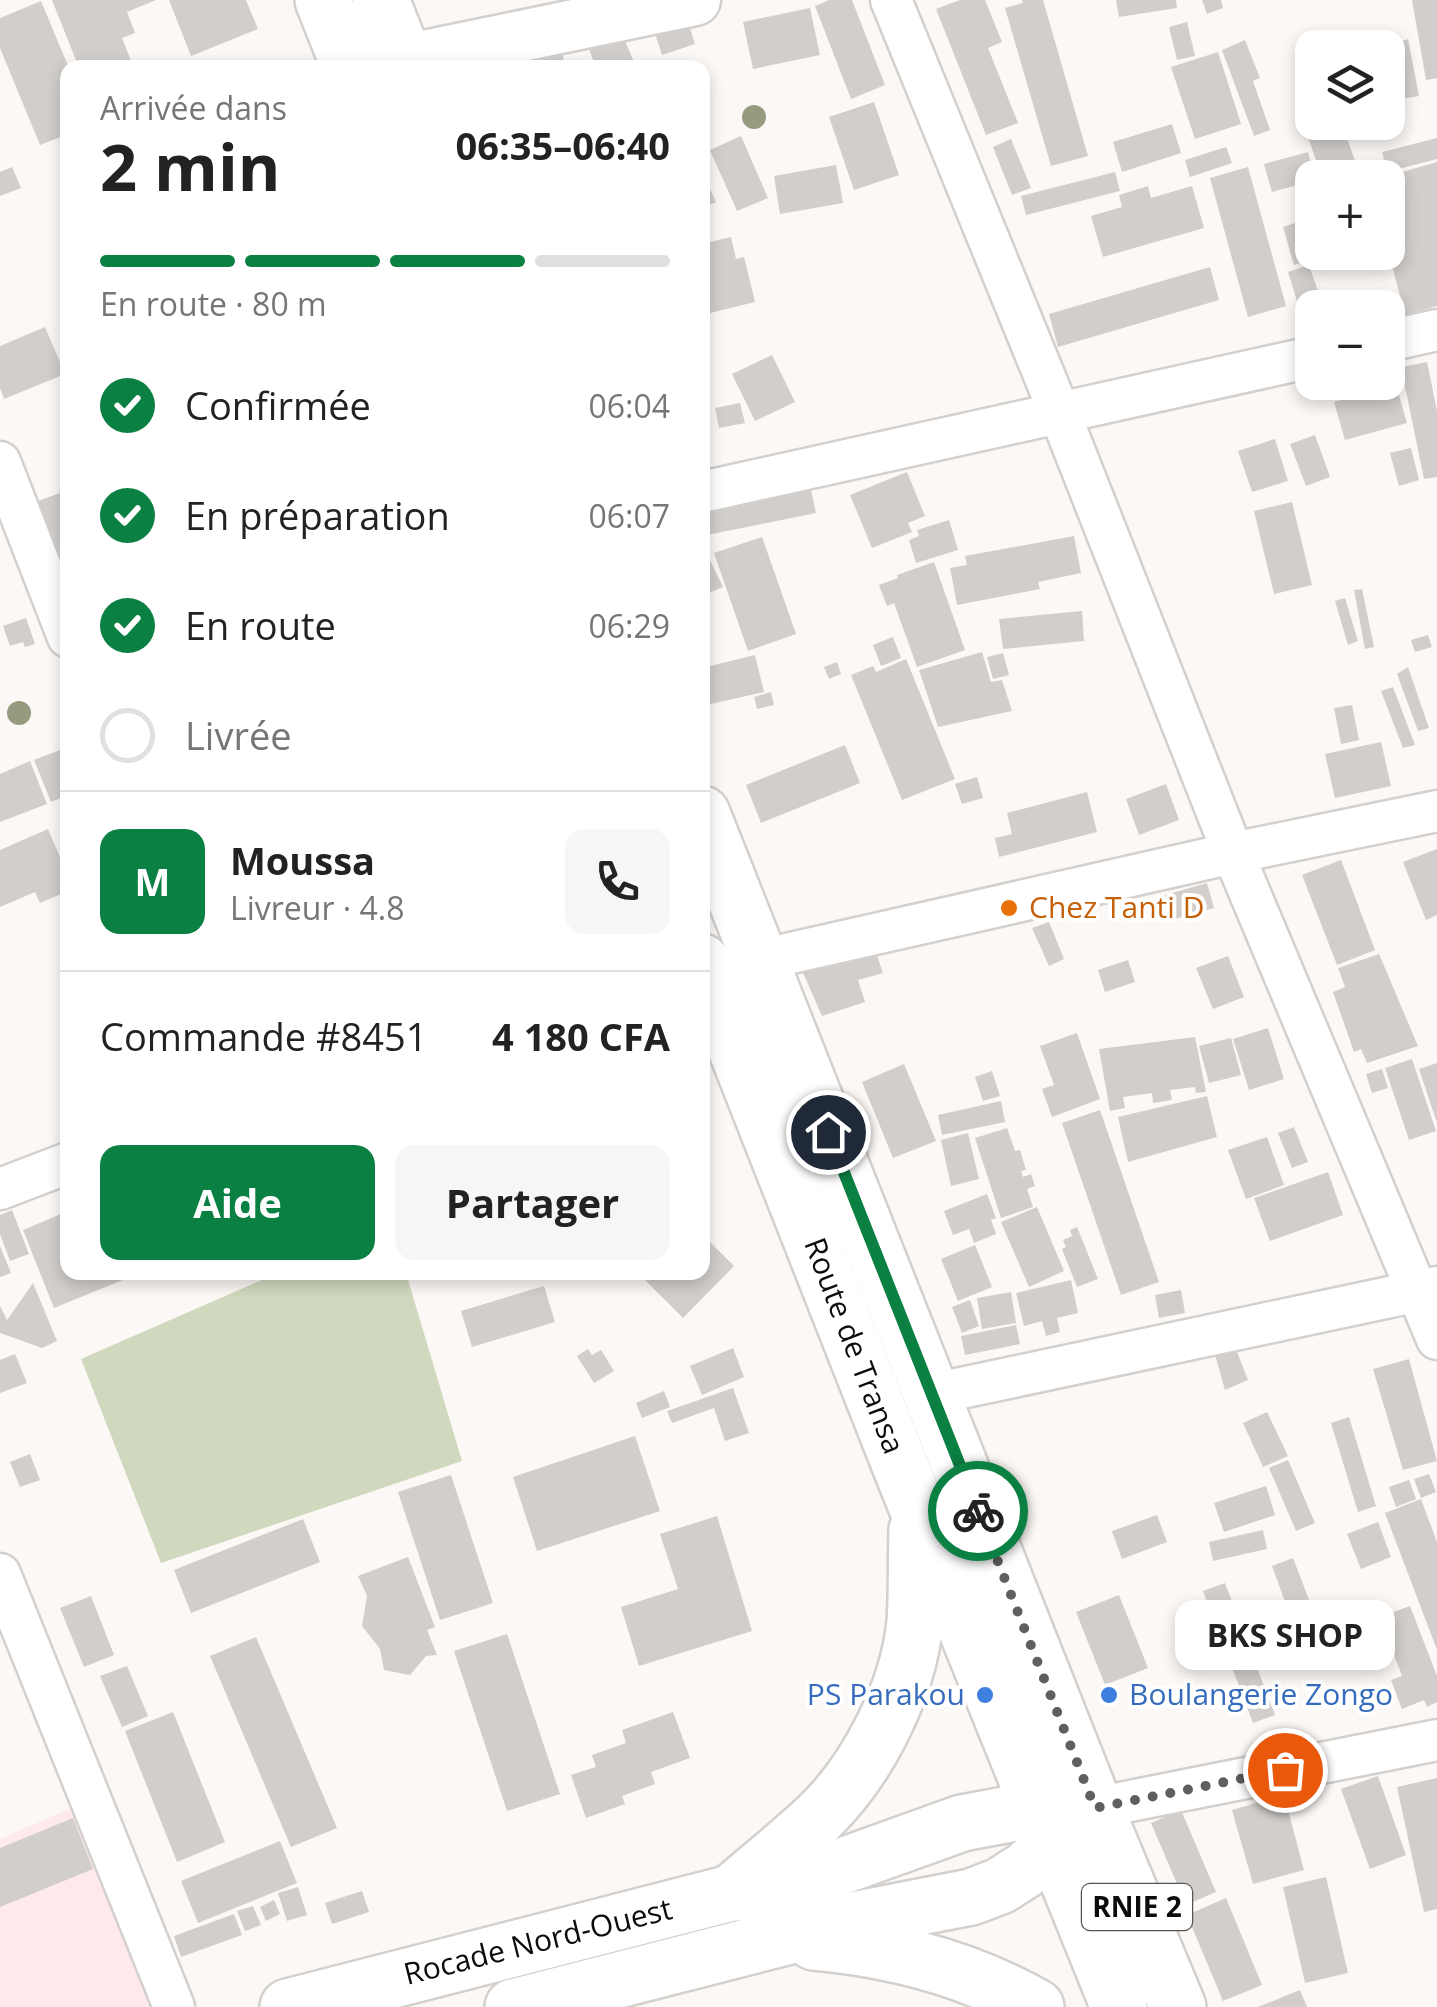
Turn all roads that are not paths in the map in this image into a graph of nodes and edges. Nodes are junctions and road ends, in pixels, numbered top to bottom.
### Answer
1 (323, 0) edge
2 (381, 0) edge
3 (695, 0) edge
4 (892, 0) edge
5 (347, 60) edge
6 (404, 60) edge
7 (424, 60) edge
8 (1437, 330) edge
9 (1405, 337) edge
10 (1295, 361) edge
11 (1060, 414) junction
12 (0, 462) edge
13 (710, 490) edge
14 (60, 616) edge
15 (1437, 811) edge
16 (710, 834) edge
17 (1233, 854) junction
18 (760, 960) junction
19 (710, 982) edge
20 (60, 1166) edge
21 (0, 1190) edge
22 (1427, 1289) edge
23 (1437, 1339) edge
24 (933, 1394) junction
25 (917, 1507) junction
26 (0, 1574) edge
27 (1437, 1740) edge
28 (1095, 1808) junction
29 (1045, 1828) junction
30 (731, 1893) junction
31 (781, 1939) junction
32 (174, 2007) edge
33 (288, 2007) edge
34 (513, 2007) edge
35 (1036, 2007) edge
36 (1119, 2007) edge
37 (1178, 2007) edge

1 - 5 main road
2 - 6 main road
3 - 7 street
4 - 11 street
8 - 9 street
10 - 11 street
11 - 13 street
11 - 17 street
12 - 14 street
15 - 17 street
16 - 18 main road, Route de Transa / RNIE 2
17 - 18 street
17 - 22 street
18 - 24 main road, Route de Transa / RNIE 2
19 - 25 main road, Route de Transa / RNIE 2
20 - 21 street
22 - 23 street
22 - 24 street
24 - 28 main road, Route de Transa / RNIE 2
25 - 29 main road, Route de Transa / RNIE 2
25 - 30 main road
26 - 32 street
27 - 28 street
28 - 29 main road, Rocade Nord-Ouest
28 - 37 main road, Route de Transa / RNIE 2
29 - 30 main road, Rocade Nord-Ouest
29 - 31 main road, Rocade Nord-Ouest
29 - 36 main road, Route de Transa / RNIE 2
30 - 33 main road, Rocade Nord-Ouest
31 - 34 main road, Rocade Nord-Ouest
31 - 35 main road

